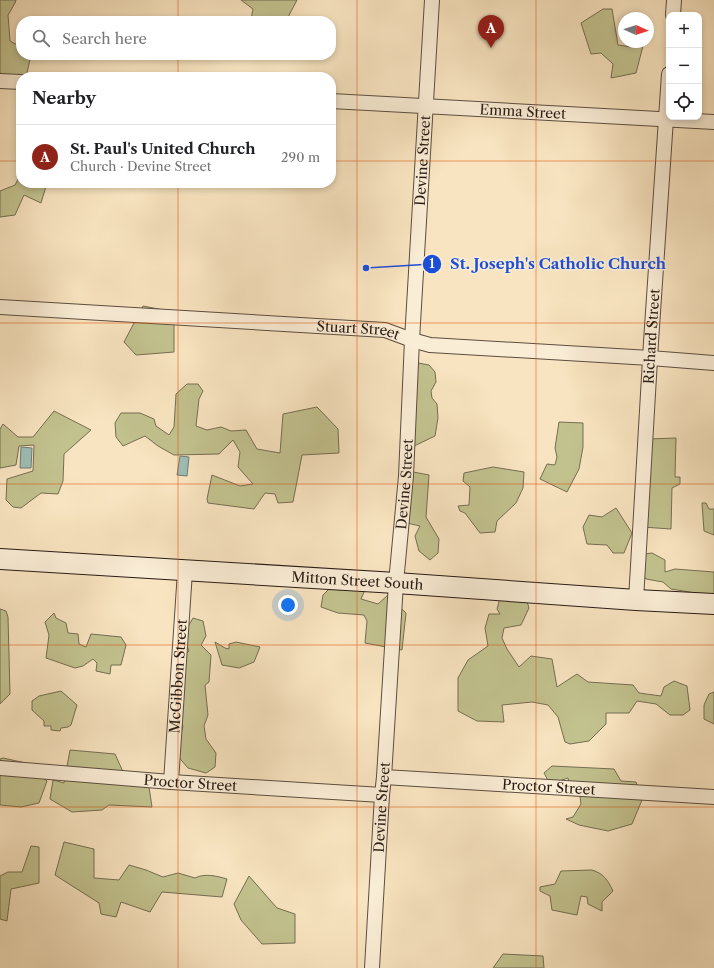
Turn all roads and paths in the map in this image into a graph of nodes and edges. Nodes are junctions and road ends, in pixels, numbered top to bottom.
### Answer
1 (432, 0) edge
2 (674, 0) edge
3 (673, 12) edge
4 (0, 81) edge
5 (16, 82) edge
6 (336, 101) edge
7 (426, 106) junction
8 (666, 120) junction
9 (714, 122) edge
10 (0, 307) edge
11 (412, 340) junction
12 (650, 358) junction
13 (714, 362) edge
14 (0, 559) edge
15 (185, 571) junction
16 (396, 583) junction
17 (636, 600) junction
18 (714, 604) edge
19 (0, 768) edge
20 (384, 777) junction
21 (171, 782) junction
22 (382, 795) junction
23 (714, 797) edge
24 (372, 968) edge

1 - 7 street, Devine Street
2 - 3 street
4 - 5 street
6 - 7 street, Emma Street
7 - 8 street, Emma Street
7 - 11 street, Devine Street
8 - 9 street, Emma Street
8 - 12 street, Richard Street
10 - 11 street, Stuart Street
11 - 12 street, Stuart Street
11 - 16 street, Devine Street
12 - 13 street, Stuart Street
12 - 17 street, Richard Street
14 - 15 street, Mitton Street South
15 - 16 street, Mitton Street South
15 - 21 street, McGibbon Street
16 - 17 street, Mitton Street South
16 - 20 street, Devine Street
17 - 18 street, Mitton Street South
19 - 21 street, Proctor Street
20 - 22 street, Devine Street
20 - 23 street, Proctor Street
21 - 22 street, Proctor Street
22 - 24 street, Devine Street

